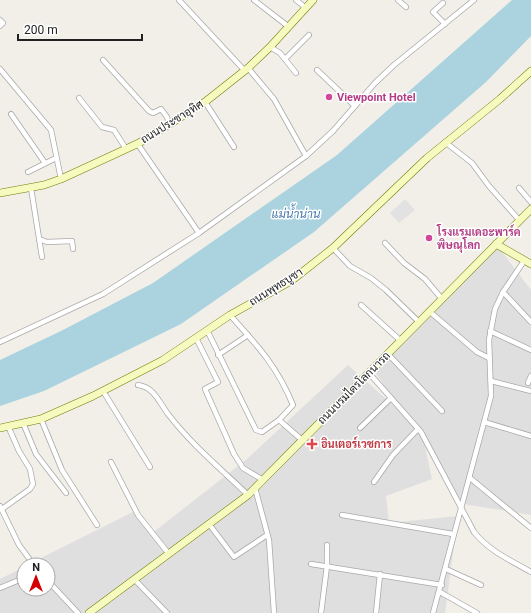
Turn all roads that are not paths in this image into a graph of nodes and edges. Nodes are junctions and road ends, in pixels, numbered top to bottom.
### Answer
1 (179, 0) edge
2 (254, 0) edge
3 (296, 0) edge
4 (314, 0) edge
5 (398, 0) edge
6 (474, 0) edge
7 (443, 3) dead end
8 (406, 7) dead end
9 (306, 8) junction
10 (0, 20) edge
11 (445, 24) junction
12 (0, 26) edge
13 (289, 27) junction
14 (309, 35) dead end
15 (270, 47) junction
16 (285, 59) junction
17 (103, 60) dead end
18 (0, 69) edge
19 (246, 69) junction
20 (317, 70) dead end
21 (531, 71) edge
22 (296, 73) dead end
23 (79, 98) dead end
24 (205, 102) junction
25 (355, 106) junction
26 (11, 114) dead end
27 (169, 124) junction
28 (445, 142) junction
29 (137, 144) junction
30 (234, 147) dead end
31 (126, 149) junction
32 (306, 156) junction
33 (56, 158) junction
34 (45, 163) junction
35 (28, 172) dead end
36 (61, 179) junction
37 (31, 188) junction
38 (520, 188) dead end
39 (0, 192) edge
40 (531, 202) edge
41 (531, 209) edge
42 (520, 221) junction
43 (199, 233) junction
44 (39, 239) junction
45 (385, 243) dead end
46 (496, 244) junction
47 (333, 248) junction
48 (73, 249) dead end
49 (42, 257) dead end
50 (528, 263) edge
51 (502, 292) junction
52 (442, 299) junction
53 (361, 305) dead end
54 (429, 311) junction
55 (230, 315) junction
56 (419, 322) junction
57 (531, 322) edge
58 (207, 330) junction
59 (490, 331) junction
60 (248, 335) junction
61 (196, 338) junction
62 (400, 341) junction
63 (0, 342) edge
64 (531, 350) edge
65 (388, 354) junction
66 (218, 355) junction
67 (489, 358) junction
68 (369, 373) junction
69 (531, 376) edge
70 (491, 381) junction
71 (528, 383) dead end
72 (138, 385) dead end
73 (103, 391) junction
74 (531, 391) edge
75 (392, 398) junction
76 (442, 411) dead end
77 (41, 419) junction
78 (279, 420) junction
79 (484, 422) junction
80 (23, 423) junction
81 (8, 426) junction
82 (0, 428) edge
83 (360, 428) dead end
84 (418, 428) junction
85 (531, 436) edge
86 (302, 440) junction
87 (111, 462) dead end
88 (150, 467) dead end
89 (470, 478) junction
90 (263, 480) junction
91 (374, 482) dead end
92 (255, 488) junction
93 (66, 493) dead end
94 (248, 495) junction
95 (1, 508) edge
96 (462, 508) junction
97 (342, 515) dead end
98 (208, 524) junction
99 (97, 525) dead end
100 (531, 528) edge
101 (453, 534) junction
102 (267, 535) junction
103 (327, 545) dead end
104 (169, 554) junction
105 (28, 557) edge
106 (311, 564) dead end
107 (327, 566) junction
108 (446, 569) junction
109 (531, 572) edge
110 (380, 574) junction
111 (135, 580) junction
112 (16, 581) edge
113 (442, 585) junction
114 (481, 585) dead end
115 (0, 588) edge
116 (56, 590) edge
117 (440, 592) junction
118 (78, 613) edge
119 (89, 613) edge
120 (167, 613) edge
121 (274, 613) edge
122 (321, 613) edge
123 (376, 613) edge
124 (433, 613) edge
125 (477, 613) edge

1 - 19 street
2 - 13 street
3 - 9 street
4 - 9 street, ถนนประชาอุทิศ
5 - 8 street
6 - 11 street
7 - 11 street
9 - 13 street, ถนนประชาอุทิศ
10 - 12 street
11 - 25 street
13 - 15 street, ถนนประชาอุทิศ
14 - 16 street
15 - 16 street
15 - 19 street, ถนนประชาอุทิศ
16 - 22 street
17 - 27 street
18 - 33 street
19 - 24 street, ถนนประชาอุทิศ
19 - 32 street
20 - 25 street
21 - 28 street, ถนนพุทธบูชา
23 - 31 street
24 - 27 street, ถนนประชาอุทิศ
24 - 30 street
25 - 32 street
26 - 34 street
27 - 29 street, ถนนประชาอุทิศ
28 - 42 street
28 - 47 street, ถนนพุทธบูชา
29 - 31 street, ถนนประชาอุทิศ
29 - 43 street
31 - 36 street, ถนนประชาอุทิศ
32 - 43 street
33 - 34 street
33 - 36 street
34 - 35 street
36 - 37 street, ถนนประชาอุทิศ
37 - 39 street, ถนนประชาอุทิศ
37 - 44 street
38 - 40 street
41 - 42 street, ถนนบรมไตรโลกนารถ
42 - 46 street, ถนนบรมไตรโลกนารถ
43 - 63 street
44 - 48 street
44 - 49 street
45 - 52 street
46 - 50 street
46 - 52 street, ถนนบรมไตรโลกนารถ
47 - 55 street, ถนนพุทธบูชา
47 - 56 street
50 - 51 street
51 - 57 street
51 - 59 street
52 - 54 street, ถนนบรมไตรโลกนารถ
53 - 62 street
54 - 56 street, ถนนบรมไตรโลกนารถ
54 - 67 street
55 - 58 street, ถนนพุทธบูชา
55 - 60 street
56 - 62 street, ถนนบรมไตรโลกนารถ
58 - 61 street, ถนนพุทธบูชา
58 - 66 street
59 - 64 street
59 - 67 street
60 - 66 street
60 - 78 street
61 - 73 street, ถนนพุทธบูชา
61 - 90 street
62 - 65 street, ถนนบรมไตรโลกนารถ
65 - 68 street, ถนนบรมไตรโลกนารถ
65 - 76 street
66 - 78 street
67 - 70 street
68 - 75 street
68 - 86 street, ถนนบรมไตรโลกนารถ
69 - 71 street
70 - 74 street
70 - 79 street
72 - 94 street
73 - 77 street, ถนนพุทธบูชา
73 - 88 street
75 - 83 street
75 - 84 street
77 - 80 street, ถนนพุทธบูชา
77 - 99 street
78 - 86 street
79 - 85 street
79 - 89 street
80 - 81 street, ถนนพุทธบูชา
80 - 93 street
81 - 82 street, ถนนพุทธบูชา
81 - 95 street
84 - 91 street
84 - 96 street
86 - 90 street, ถนนบรมไตรโลกนารถ
87 - 104 street
89 - 96 street
89 - 100 street
90 - 92 street, ถนนบรมไตรโลกนารถ
92 - 94 street, ถนนบรมไตรโลกนารถ
92 - 102 street
94 - 98 street, ถนนบรมไตรโลกนารถ
95 - 105 street
96 - 101 street
96 - 109 street
97 - 101 street
98 - 102 street
98 - 104 street, ถนนบรมไตรโลกนารถ
101 - 108 street
102 - 121 street
103 - 107 street
104 - 111 street, ถนนบรมไตรโลกนารถ
106 - 107 street
107 - 110 street
107 - 122 street
108 - 113 street
108 - 114 street
110 - 113 street
110 - 123 street
111 - 119 street, ถนนบรมไตรโลกนารถ
111 - 120 street
112 - 115 street
113 - 117 street
116 - 118 street
117 - 124 street
117 - 125 street

